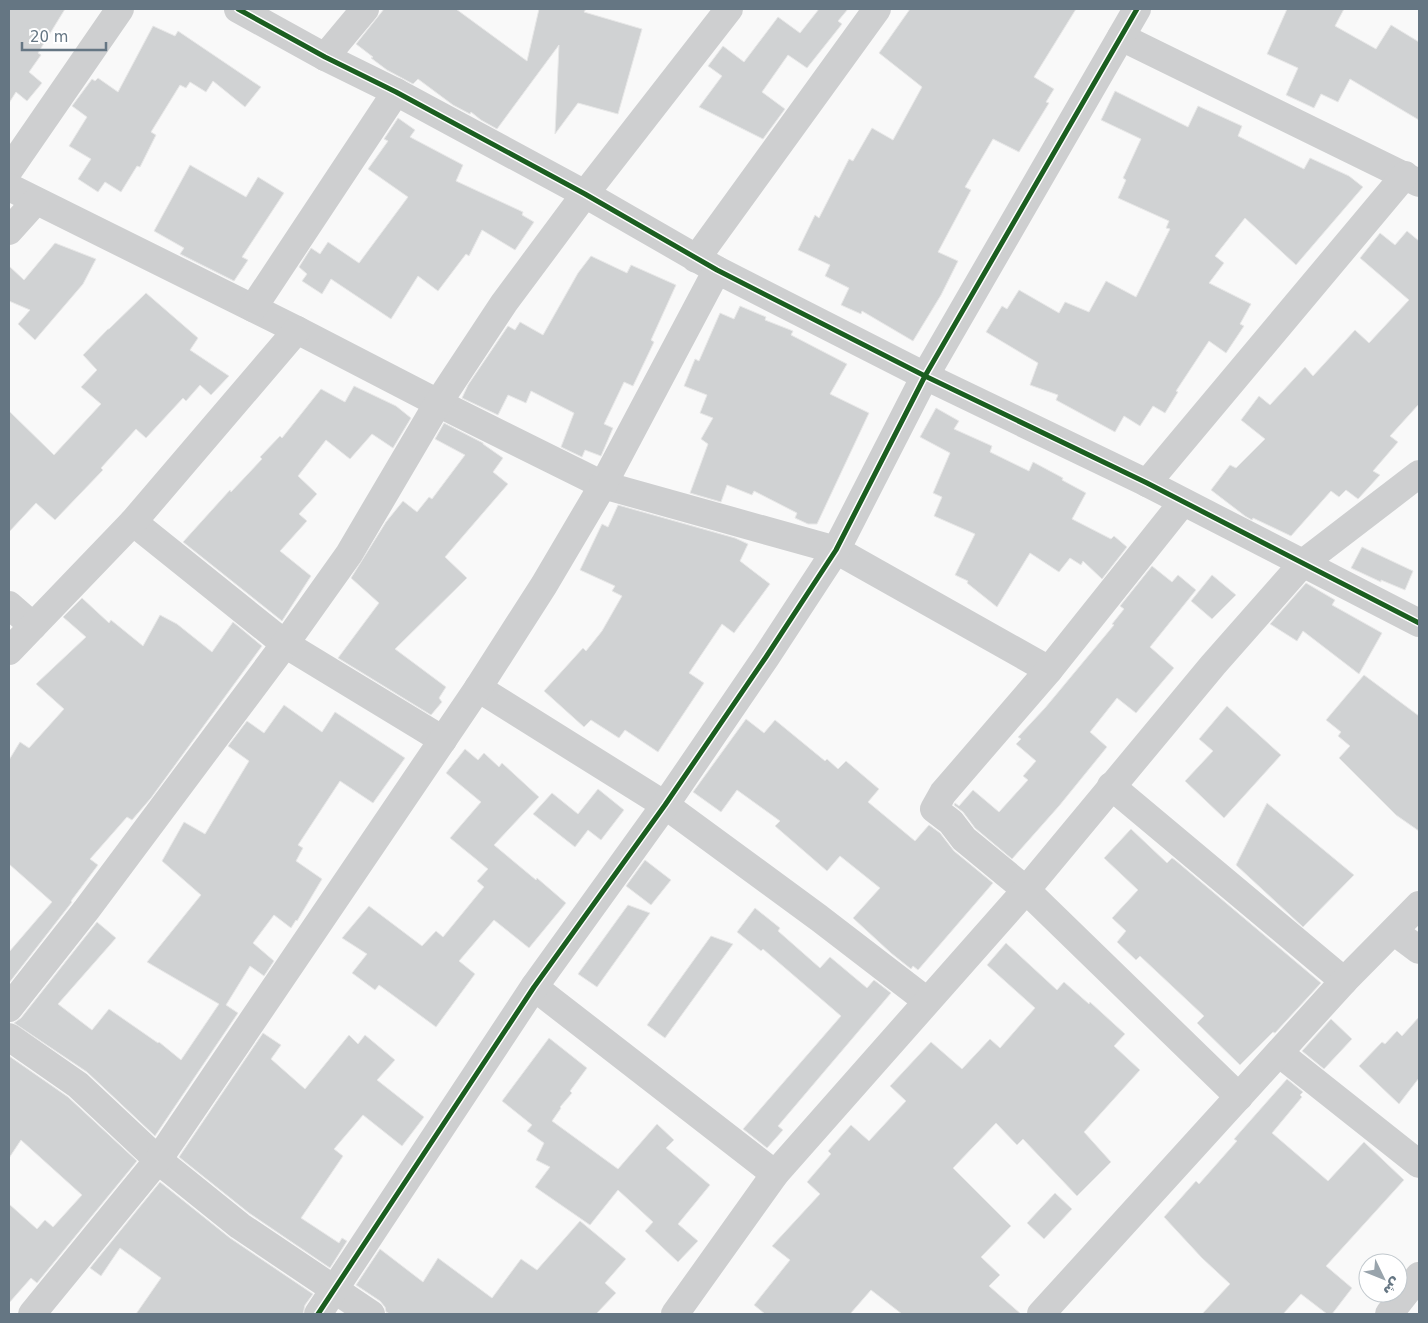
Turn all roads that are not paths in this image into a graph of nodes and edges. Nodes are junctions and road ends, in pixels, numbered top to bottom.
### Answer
1 (120, 9) edge
2 (238, 9) edge
3 (365, 9) edge
4 (877, 9) edge
5 (1137, 9) edge
6 (721, 11) edge
7 (1121, 37) junction
8 (325, 57) junction
9 (396, 92) junction
10 (9, 170) edge
11 (1412, 179) edge
12 (9, 187) edge
13 (585, 194) junction
14 (36, 201) junction
15 (9, 231) edge
16 (707, 265) junction
17 (253, 308) junction
18 (297, 330) junction
19 (926, 376) junction
20 (438, 403) junction
21 (1419, 474) edge
22 (1147, 483) junction
23 (603, 486) junction
24 (1183, 502) junction
25 (133, 522) junction
26 (836, 550) junction
27 (1303, 563) junction
28 (9, 605) edge
29 (1419, 623) edge
30 (33, 626) junction
31 (285, 644) junction
32 (9, 652) edge
33 (1049, 670) junction
34 (478, 688) junction
35 (443, 740) junction
36 (1111, 786) junction
37 (665, 805) junction
38 (1026, 890) junction
39 (1419, 905) edge
40 (1395, 932) junction
41 (1419, 950) edge
42 (1344, 981) junction
43 (534, 987) junction
44 (927, 1001) junction
45 (9, 1008) edge
46 (9, 1037) edge
47 (1279, 1053) junction
48 (1239, 1097) junction
49 (158, 1160) junction
50 (1419, 1164) edge
51 (775, 1174) junction
52 (1419, 1276) edge
53 (334, 1289) junction
54 (32, 1314) edge
55 (318, 1314) edge
56 (372, 1314) edge
57 (675, 1314) edge
58 (1041, 1314) edge
59 (1389, 1314) edge

1 - 10 street
2 - 8 street
3 - 8 street
4 - 16 street
5 - 7 street
6 - 13 street
7 - 11 street
7 - 19 street
8 - 9 street
9 - 13 street
9 - 17 street
11 - 22 street
12 - 14 street
13 - 16 street
13 - 20 street
14 - 15 street
14 - 17 street
16 - 19 street
16 - 23 street
17 - 18 street
18 - 20 street
18 - 25 street
19 - 22 street
19 - 26 street
20 - 23 street
20 - 31 street
21 - 27 street
22 - 24 street
23 - 26 street
23 - 34 street
24 - 27 street
24 - 33 street
25 - 30 street
25 - 31 street
26 - 33 street
26 - 37 street
27 - 29 street
27 - 36 street
28 - 30 street
30 - 32 street
31 - 35 street
31 - 45 street
33 - 38 street
34 - 35 street
34 - 37 street
35 - 49 street
36 - 38 street
36 - 42 street
37 - 43 street
37 - 44 street
38 - 44 street
38 - 48 street
39 - 40 street
40 - 41 street
40 - 42 street
42 - 47 street
43 - 51 street
43 - 53 street
44 - 51 street
46 - 49 street
47 - 48 street
47 - 50 street
48 - 58 street
49 - 53 street
49 - 54 street
51 - 57 street
52 - 59 street
53 - 55 street
53 - 56 street

